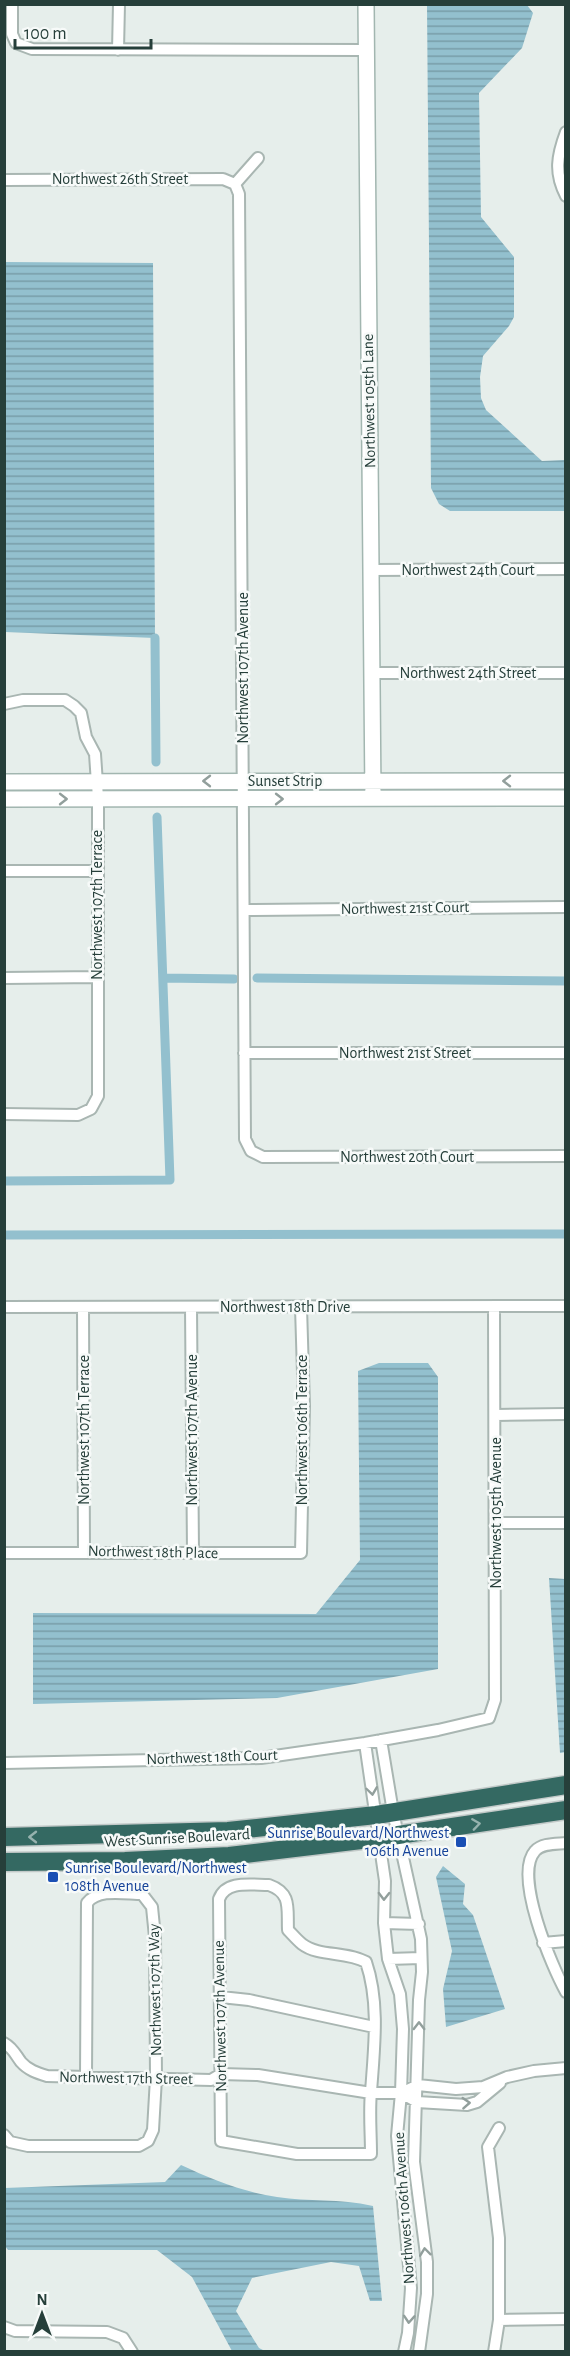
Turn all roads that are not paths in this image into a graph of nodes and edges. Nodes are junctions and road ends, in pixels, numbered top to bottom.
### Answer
1 (12, 4) edge
2 (119, 4) edge
3 (366, 4) edge
4 (118, 50) junction
5 (366, 50) junction
6 (566, 132) edge
7 (258, 158) dead end
8 (4, 180) edge
9 (235, 184) junction
10 (566, 196) edge
11 (566, 569) edge
12 (371, 570) junction
13 (371, 673) junction
14 (566, 673) edge
15 (4, 704) edge
16 (244, 781) junction
17 (566, 781) edge
18 (4, 782) edge
19 (98, 782) junction
20 (374, 782) junction
21 (98, 798) junction
22 (373, 798) junction
23 (566, 798) edge
24 (4, 799) edge
25 (244, 799) junction
26 (4, 871) edge
27 (97, 871) junction
28 (566, 907) edge
29 (245, 910) junction
30 (97, 977) junction
31 (4, 978) edge
32 (244, 1053) junction
33 (566, 1053) edge
34 (4, 1114) edge
35 (251, 1151) joint
36 (566, 1156) edge
37 (566, 1306) edge
38 (4, 1307) edge
39 (191, 1307) junction
40 (301, 1307) junction
41 (494, 1307) junction
42 (83, 1308) junction
43 (566, 1414) edge
44 (496, 1415) junction
45 (566, 1523) edge
46 (495, 1524) junction
47 (4, 1552) edge
48 (84, 1552) junction
49 (193, 1553) junction
50 (301, 1553) joint
51 (489, 1718) joint
52 (381, 1740) junction
53 (365, 1743) junction
54 (4, 1763) edge
55 (566, 1785) edge
56 (566, 1810) edge
57 (384, 1814) junction
58 (398, 1835) junction
59 (4, 1837) edge
60 (378, 1838) junction
61 (566, 1843) edge
62 (4, 1862) edge
63 (384, 1923) junction
64 (419, 1924) junction
65 (566, 1941) edge
66 (543, 1944) junction
67 (421, 1958) junction
68 (388, 1959) junction
69 (566, 1992) edge
70 (220, 1997) junction
71 (374, 2027) junction
72 (4, 2043) edge
73 (566, 2068) edge
74 (221, 2074) junction
75 (86, 2077) junction
76 (507, 2077) junction
77 (156, 2078) junction
78 (418, 2085) junction
79 (371, 2093) junction
80 (401, 2093) junction
81 (417, 2102) junction
82 (499, 2128) dead end
83 (4, 2135) edge
84 (566, 2319) edge
85 (499, 2320) junction
86 (4, 2327) edge
87 (132, 2352) edge
88 (404, 2352) edge
89 (420, 2352) edge
90 (494, 2352) edge

1 - 4 street
2 - 4 street
3 - 5 street, Northwest 105th Lane
4 - 5 street
5 - 12 street, Northwest 105th Lane
6 - 10 street
7 - 9 street
8 - 9 street, Northwest 26th Street
9 - 16 street, Northwest 107th Avenue
11 - 12 street, Northwest 24th Court
12 - 13 street, Northwest 105th Lane
13 - 14 street, Northwest 24th Street
13 - 20 street, Northwest 105th Lane
15 - 19 street, Northwest 107th Terrace
16 -> 19 street, Sunset Strip
16 - 20 street, Sunset Strip
16 - 25 street, Northwest 107th Avenue
17 -> 20 street, Sunset Strip
18 - 19 street, Sunset Strip
19 - 21 street, Northwest 107th Terrace
20 - 22 street, Northwest 105th Lane
24 -> 21 street, Sunset Strip
21 - 25 street, Sunset Strip
21 - 27 street, Northwest 107th Terrace
22 - 23 street, Sunset Strip
25 -> 22 street, Sunset Strip
25 - 29 street, Northwest 107th Avenue
26 - 27 street
27 - 30 street, Northwest 107th Terrace
28 - 29 street, Northwest 21st Court
29 - 32 street, Northwest 107th Avenue
30 - 31 street
30 - 34 street, Northwest 107th Terrace
32 - 33 street, Northwest 21st Street
32 - 35 street, Northwest 107th Avenue
35 - 36 street, Northwest 20th Court
37 - 41 street, Northwest 18th Drive
38 - 42 street, Northwest 18th Drive
39 - 40 street, Northwest 18th Drive
39 - 42 street, Northwest 18th Drive
39 - 49 street, Northwest 107th Avenue
40 - 41 street, Northwest 18th Drive
40 - 50 street, Northwest 106th Terrace
41 - 44 street, Northwest 105th Avenue
42 - 48 street, Northwest 107th Terrace
43 - 44 street
44 - 46 street, Northwest 105th Avenue
45 - 46 street
46 - 51 street, Northwest 105th Avenue
47 - 48 street, Northwest 18th Place
48 - 49 street, Northwest 18th Place
49 - 50 street, Northwest 18th Place
51 - 52 street, Northwest 18th Court
52 - 53 street, Northwest 18th Court
52 - 57 street, Northwest 106th Avenue
53 - 54 street, Northwest 18th Court
53 -> 57 street, Northwest 106th Avenue
55 - 57 highway, West Sunrise Boulevard
58 -> 56 highway, West Sunrise Boulevard
57 - 58 street, Northwest 106th Avenue
57 -> 59 highway, West Sunrise Boulevard
57 - 60 street, Northwest 106th Avenue
58 - 60 highway, West Sunrise Boulevard
58 - 64 street, Northwest 106th Avenue
60 - 62 highway, West Sunrise Boulevard
60 -> 63 street, Northwest 106th Avenue
61 - 66 street
63 - 64 street
63 - 68 street, Northwest 106th Avenue
64 - 67 street, Northwest 106th Avenue
65 - 66 street
66 - 69 street
67 - 68 street
78 -> 67 street, Northwest 106th Avenue
68 - 80 street, Northwest 106th Avenue
70 - 71 street
70 - 71 street, Northwest 107th Avenue
70 - 74 street, Northwest 107th Avenue
71 - 79 street
72 - 75 street, Northwest 17th Street
73 - 76 street, Northwest 17th Street
74 - 77 street, Northwest 17th Street
74 - 79 street, Northwest 17th Street
74 - 79 street, Northwest 107th Avenue
75 - 77 street, Northwest 17th Street
75 - 77 street, Northwest 107th Way
76 - 78 street, Northwest 17th Street
81 -> 76 street, Northwest 17th Street
77 - 83 street, Northwest 107th Way
78 - 80 street, Northwest 17th Street
78 - 81 street, Northwest 106th Avenue
79 - 80 street, Northwest 17th Street
80 - 81 street, Northwest 17th Street
80 -> 88 street, Northwest 106th Avenue
89 -> 81 street, Northwest 106th Avenue
82 - 85 street
84 - 85 street
85 - 90 street
86 - 87 street

